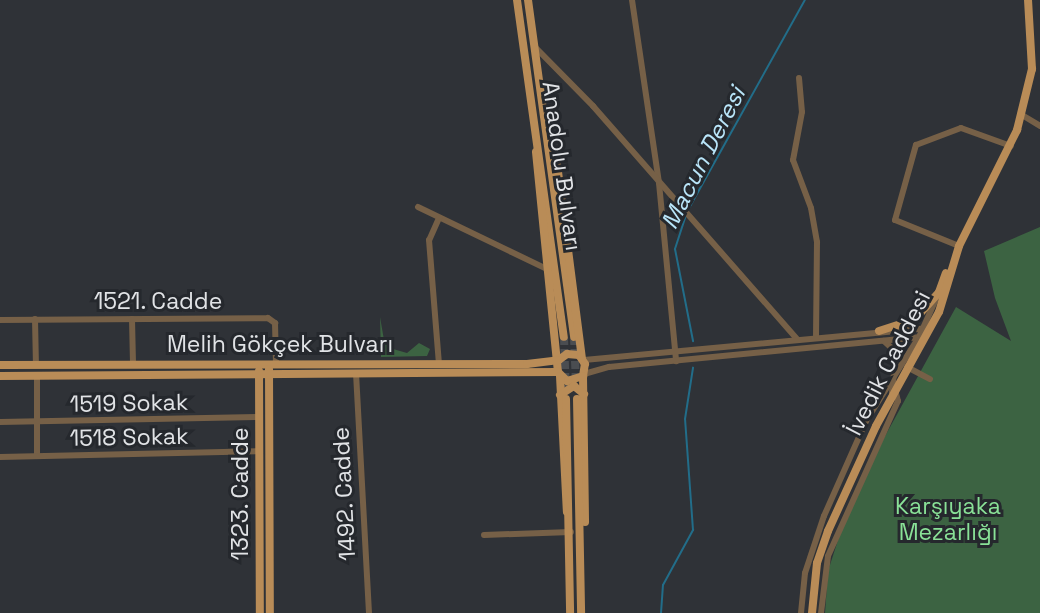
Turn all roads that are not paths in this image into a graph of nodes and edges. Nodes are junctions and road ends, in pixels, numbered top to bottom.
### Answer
1 (517, 0) edge
2 (528, 0) edge
3 (632, 0) edge
4 (1030, 0) edge
5 (535, 47) junction
6 (800, 78) dead end
7 (1022, 116) junction
8 (537, 125) junction
9 (1040, 126) edge
10 (1011, 146) junction
11 (659, 183) junction
12 (418, 207) dead end
13 (439, 218) junction
14 (959, 246) junction
15 (955, 259) junction
16 (549, 270) junction
17 (939, 292) junction
18 (35, 319) junction
19 (132, 319) junction
20 (0, 320) edge
21 (927, 328) junction
22 (879, 335) junction
23 (816, 337) junction
24 (561, 338) junction
25 (578, 338) junction
26 (922, 338) junction
27 (797, 339) junction
28 (676, 350) junction
29 (560, 359) junction
30 (583, 359) junction
31 (676, 361) junction
32 (268, 363) junction
33 (133, 364) junction
34 (439, 364) junction
35 (0, 365) edge
36 (36, 365) junction
37 (907, 368) junction
38 (356, 373) junction
39 (895, 373) junction
40 (259, 374) junction
41 (269, 374) junction
42 (285, 374) junction
43 (559, 374) junction
44 (584, 375) junction
45 (0, 376) edge
46 (37, 376) junction
47 (930, 379) dead end
48 (268, 392) junction
49 (893, 392) junction
50 (563, 397) junction
51 (580, 397) junction
52 (259, 417) junction
53 (0, 422) edge
54 (37, 422) junction
55 (260, 451) junction
56 (37, 456) junction
57 (0, 457) edge
58 (571, 530) junction
59 (484, 535) dead end
60 (265, 612) edge
61 (369, 613) edge
62 (570, 613) edge
63 (581, 613) edge
64 (800, 613) edge
65 (812, 613) edge
66 (821, 613) edge

1 - 8 main road, Anadolu Bulvarı
2 - 5 main road, Anadolu Bulvarı
3 - 11 street
4 - 7 main road, İvedik Caddesi
5 - 11 street
5 - 25 main road, Anadolu Bulvarı
6 - 23 street
7 - 9 street
7 - 10 main road, İvedik Caddesi
8 - 16 main road
8 - 24 main road, Anadolu Bulvarı
10 - 14 main road, İvedik Caddesi
10 - 14 street
11 - 27 street
11 - 28 street
12 - 13 street
13 - 16 street
13 - 34 street
14 - 15 main road, İvedik Caddesi
15 - 17 main road
15 - 21 main road, İvedik Caddesi
16 - 24 main road
17 - 21 street
17 - 22 main road
18 - 19 street, 1521. Cadde
18 - 20 street, 1521. Cadde
18 - 36 street
19 - 32 street, 1521. Cadde
19 - 33 street
21 - 22 street
21 - 26 main road, İvedik Caddesi
22 - 23 street
22 - 26 street
22 - 31 street
22 - 39 street
23 - 27 street
24 - 25 main road
24 - 29 main road
25 - 30 main road, Anadolu Bulvarı
26 - 37 main road, İvedik Caddesi
26 - 39 street
27 - 28 street
28 - 30 street
28 - 31 street
29 - 30 main road
29 - 34 main road, Melih Gökçek Bulvarı
29 - 43 main road
30 - 44 main road
31 - 44 street
32 - 33 main road, Melih Gökçek Bulvarı
32 - 34 main road, Melih Gökçek Bulvarı
32 - 40 main road, 1323. Cadde
32 - 41 main road
33 - 36 main road, Melih Gökçek Bulvarı
35 - 36 main road, Melih Gökçek Bulvarı
37 - 47 street
37 - 49 main road, İvedik Caddesi
38 - 42 main road, Melih Gökçek Bulvarı
38 - 43 main road, Melih Gökçek Bulvarı
38 - 61 street, 1492. Cadde
39 - 49 street
39 - 64 street
40 - 41 main road, Melih Gökçek Bulvarı
40 - 46 main road, Melih Gökçek Bulvarı
40 - 52 main road, 1323. Cadde
41 - 42 main road, Melih Gökçek Bulvarı
41 - 48 main road
42 - 48 main road
43 - 44 main road
43 - 50 main road
44 - 51 main road
45 - 46 main road, Melih Gökçek Bulvarı
46 - 54 street
48 - 60 main road
49 - 65 main road, İvedik Caddesi
49 - 66 street
50 - 51 main road
50 - 58 main road
51 - 63 main road
52 - 54 street, 1519 Sokak
52 - 55 main road, 1323. Cadde
53 - 54 street, 1519 Sokak
54 - 56 street
55 - 56 street, 1518 Sokak
55 - 60 main road, 1323. Cadde
56 - 57 street, 1518 Sokak
58 - 59 street
58 - 62 main road

